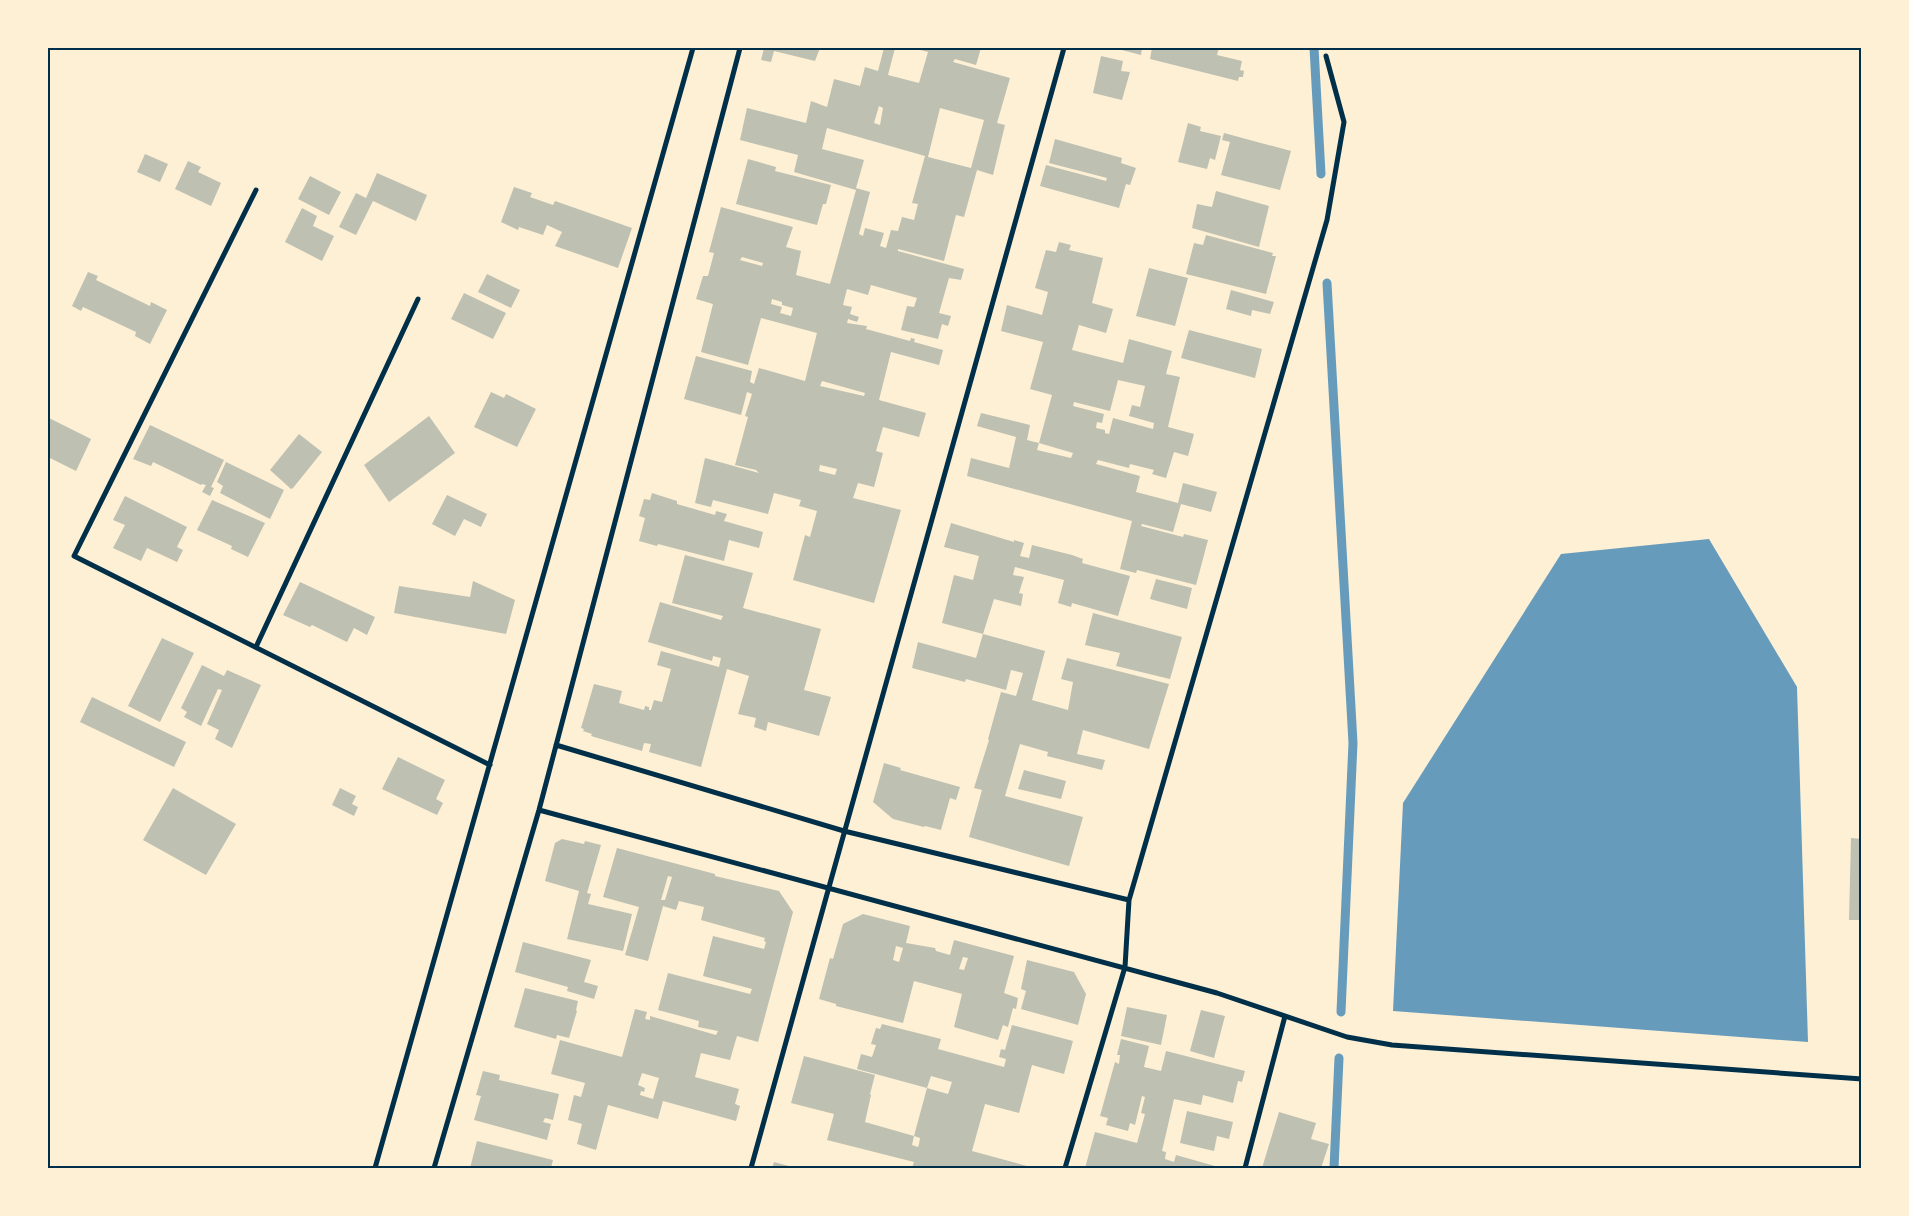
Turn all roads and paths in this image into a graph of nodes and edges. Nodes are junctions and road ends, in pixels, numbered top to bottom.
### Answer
1 (693, 48) edge
2 (740, 48) edge
3 (1064, 48) edge
4 (1326, 56) dead end
5 (256, 190) dead end
6 (418, 299) dead end
7 (256, 647) junction
8 (556, 745) junction
9 (490, 765) junction
10 (539, 810) junction
11 (844, 831) junction
12 (829, 887) junction
13 (1129, 900) junction
14 (1125, 967) junction
15 (1285, 1016) junction
16 (1862, 1079) edge
17 (375, 1168) edge
18 (434, 1168) edge
19 (752, 1168) edge
20 (1065, 1168) edge
21 (1244, 1168) edge

1 - 9 street
2 - 8 street
3 - 11 street
4 - 13 street
5 - 7 street
6 - 7 street
7 - 9 street
8 - 10 street
8 - 11 street
9 - 17 street
10 - 12 street
10 - 18 street
11 - 12 street
11 - 13 street
12 - 14 street
12 - 19 street
13 - 14 street
14 - 15 street
14 - 20 street
15 - 16 street
15 - 21 street

